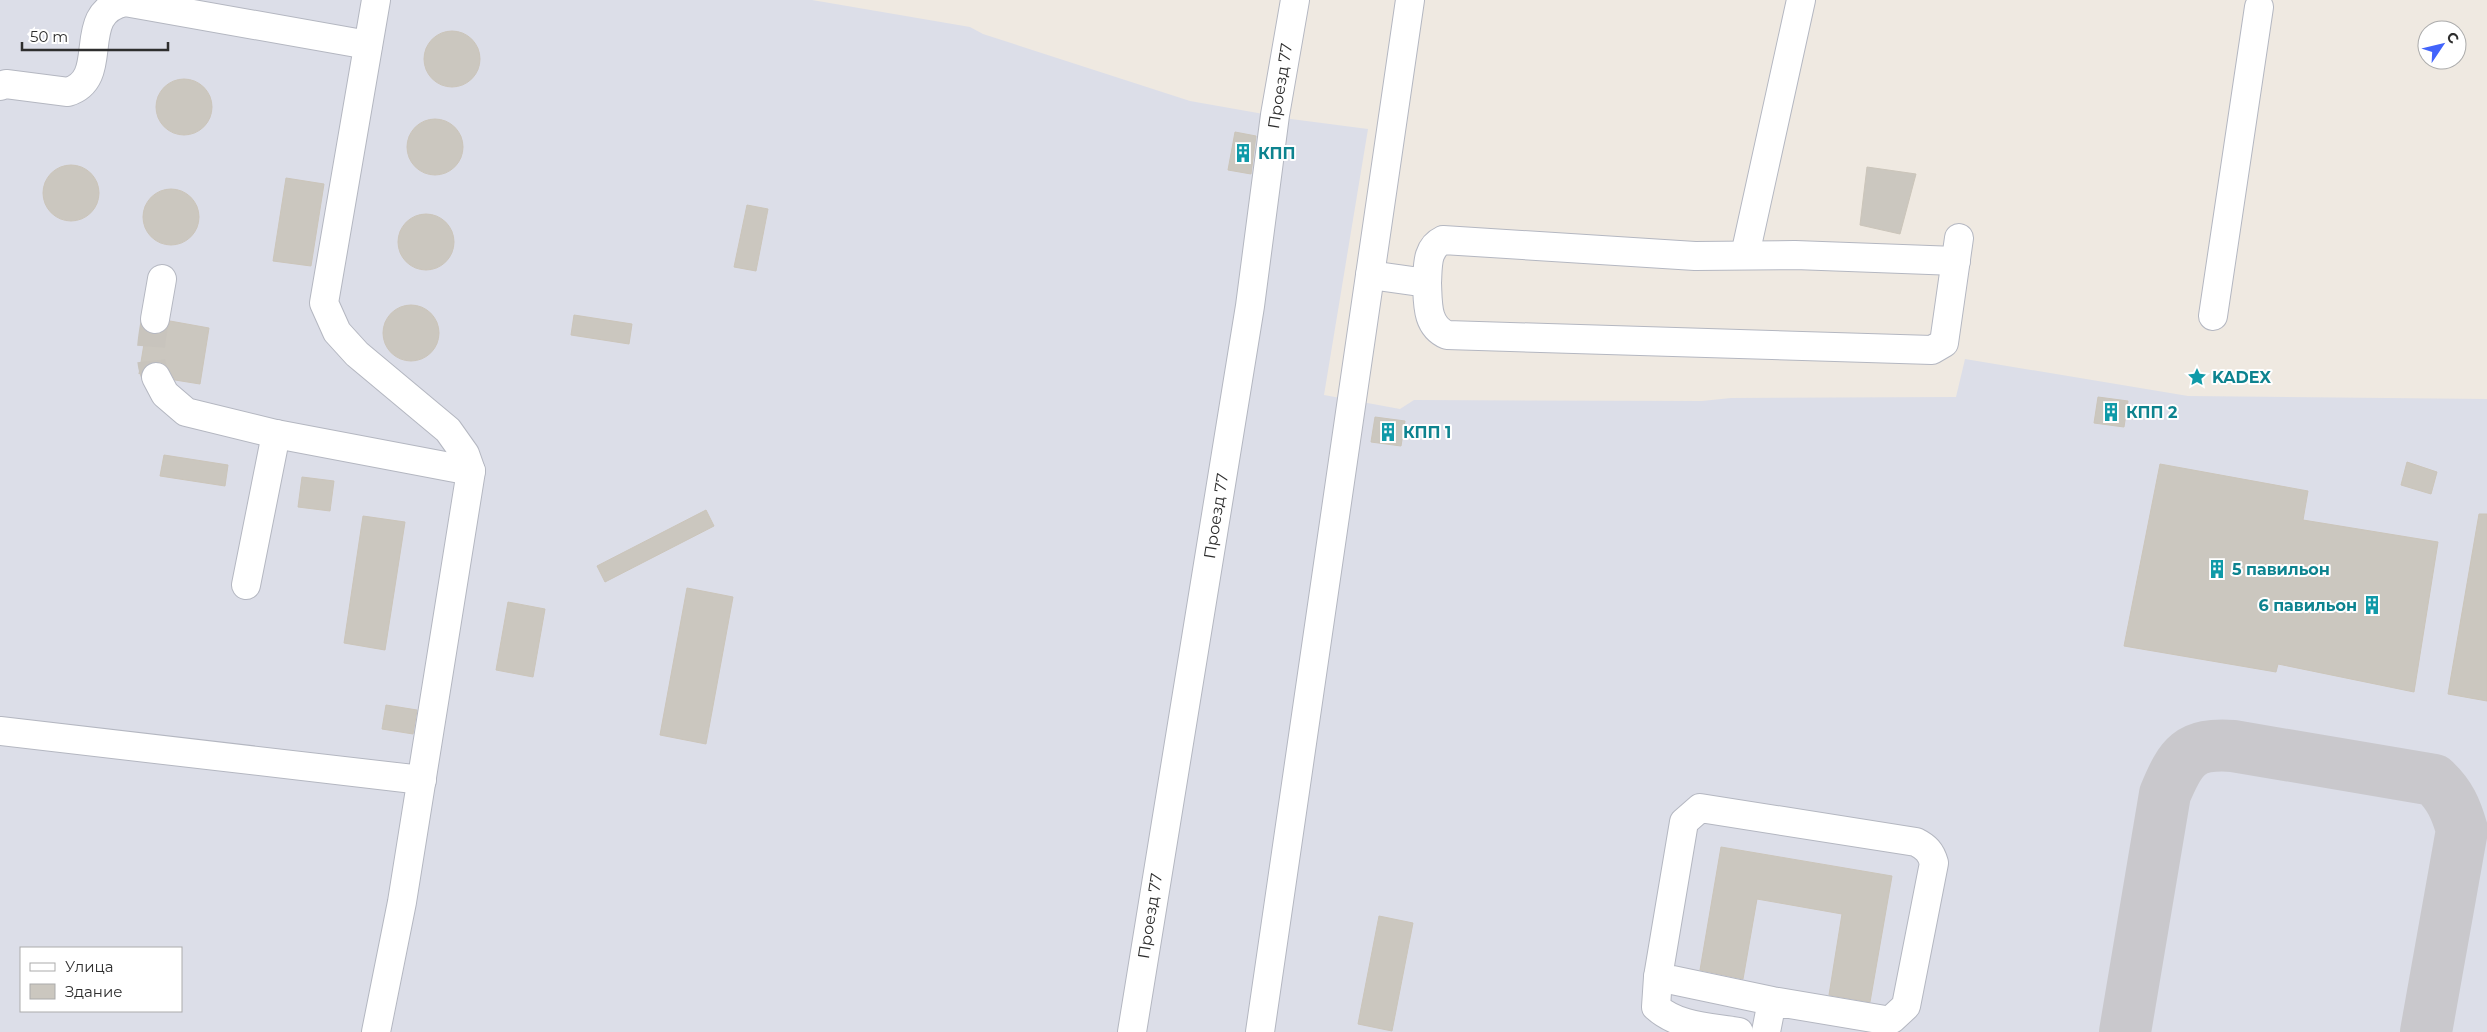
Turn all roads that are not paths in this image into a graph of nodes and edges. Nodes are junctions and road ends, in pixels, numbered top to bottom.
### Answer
1 (376, 0) edge
2 (1295, 0) edge
3 (1410, 0) edge
4 (1801, 0) edge
5 (2251, 4) edge
6 (368, 45) junction
7 (0, 86) edge
8 (1745, 255) junction
9 (1370, 275) junction
10 (162, 279) dead end
11 (1427, 283) junction
12 (2213, 316) dead end
13 (155, 319) tunnel mouth
14 (156, 377) tunnel mouth
15 (276, 434) junction
16 (471, 471) junction
17 (246, 585) dead end
18 (0, 731) edge
19 (422, 780) junction
20 (1658, 977) junction
21 (1772, 1000) junction
22 (376, 1032) edge
23 (1132, 1032) edge
24 (1260, 1032) edge
25 (1739, 1032) edge
26 (1766, 1032) edge

1 - 6 lane
2 - 23 lane, Проезд 77
3 - 9 lane
4 - 8 lane
5 - 12 lane
6 - 7 lane
6 - 16 lane
8 - 11 lane
8 - 11 lane
9 - 11 lane
9 - 24 lane
10 - 13 lane
14 - 15 lane
15 - 16 lane
15 - 17 lane
16 - 19 lane
18 - 19 lane
19 - 22 lane
20 - 21 lane
20 - 21 lane
20 - 25 lane
21 - 26 lane

